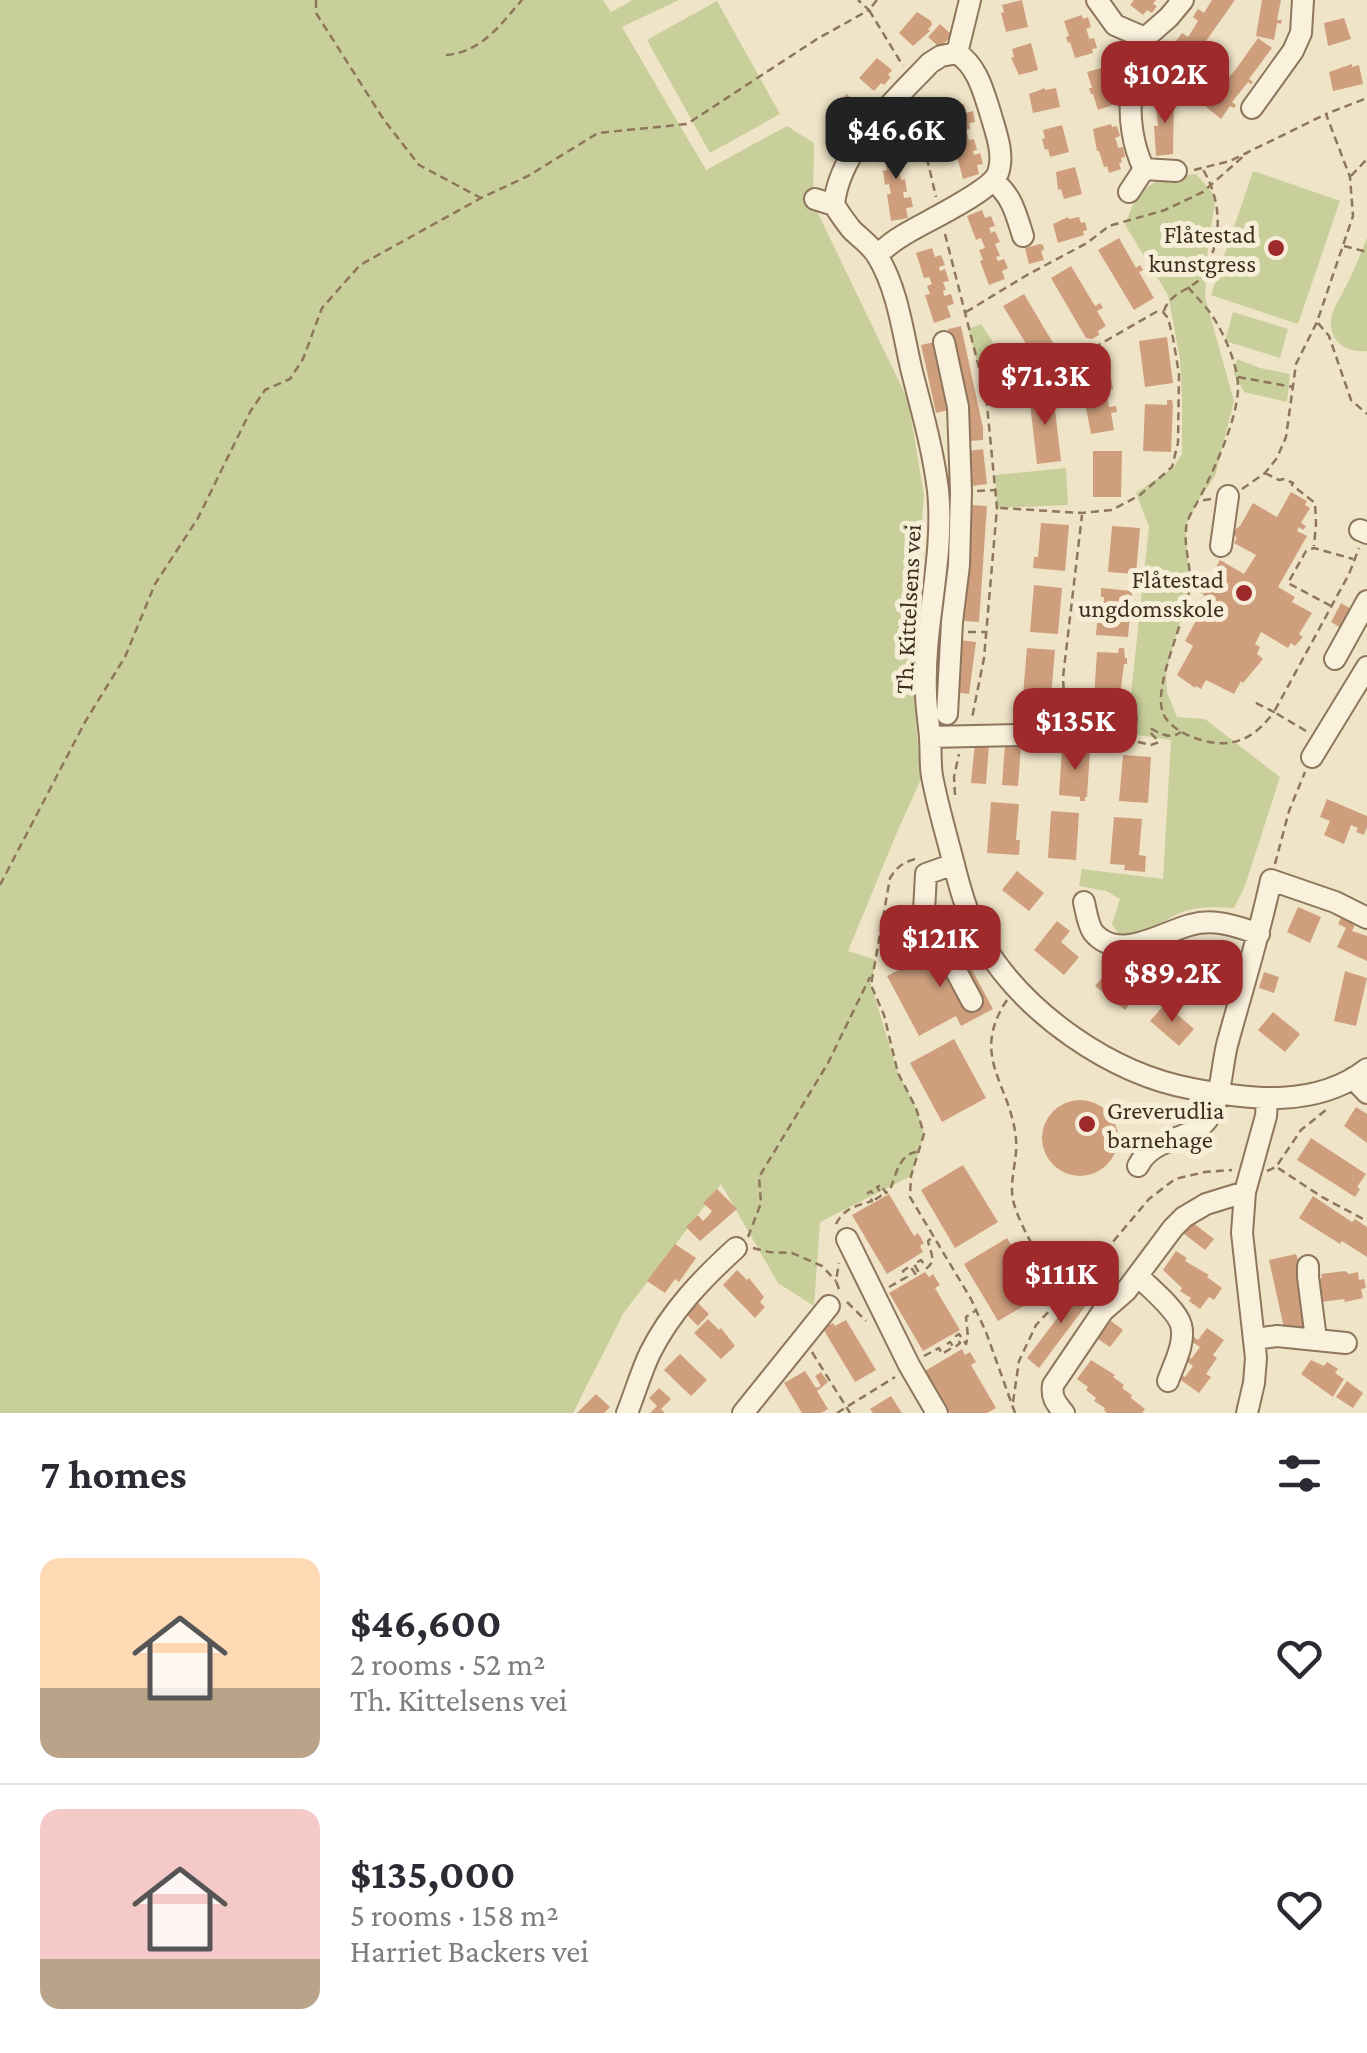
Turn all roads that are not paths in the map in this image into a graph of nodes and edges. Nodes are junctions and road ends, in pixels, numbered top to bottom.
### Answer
1 (970, 0) edge
2 (1097, 0) edge
3 (1183, 0) edge
4 (1303, 0) edge
5 (1145, 38) junction
6 (956, 53) junction
7 (1252, 108) dead end
8 (1144, 169) junction
9 (1176, 171) road end
10 (993, 181) junction
11 (1128, 192) dead end
12 (1023, 236) dead end
13 (877, 255) junction
14 (944, 342) dead end
15 (961, 492) junction
16 (938, 493) junction
17 (1228, 496) road end
18 (1221, 546) dead end
19 (1367, 601) edge
20 (930, 622) junction
21 (952, 622) junction
22 (1335, 660) dead end
23 (1367, 667) edge
24 (948, 714) dead end
25 (1123, 728) road end
26 (930, 736) junction
27 (1316, 748) road end
28 (954, 864) junction
29 (1084, 902) dead end
30 (1367, 918) edge
31 (1259, 934) junction
32 (972, 1001) dead end
33 (1362, 1080) edge
34 (1219, 1094) junction
35 (1268, 1100) junction
36 (1138, 1166) dead end
37 (1245, 1192) junction
38 (847, 1239) dead end
39 (740, 1246) road end
40 (1308, 1266) dead end
41 (1138, 1276) junction
42 (836, 1303) road end
43 (1256, 1338) junction
44 (1316, 1339) junction
45 (1346, 1343) dead end
46 (1168, 1370) dead end
47 (627, 1413) edge
48 (742, 1413) edge
49 (937, 1413) edge
50 (1064, 1413) edge
51 (1247, 1413) edge

1 - 6 street
2 - 5 street
3 - 5 street
4 - 7 street
5 - 8 street
6 - 10 street
6 - 13 street, Th. Kittelsens vei
8 - 9 street
8 - 11 street
10 - 12 street
10 - 13 street
13 - 16 street, Th. Kittelsens vei
14 - 15 street
15 - 16 street
15 - 21 street
16 - 20 street, Th. Kittelsens vei
17 - 18 street
19 - 22 street
20 - 21 street
20 - 26 street, Th. Kittelsens vei
21 - 24 street
23 - 27 street
25 - 26 street
26 - 28 street, Th. Kittelsens vei
28 - 32 street
28 - 34 street, Th. Kittelsens vei
29 - 31 street
30 - 31 street
31 - 34 street
33 - 35 street, Th. Kittelsens vei
34 - 35 street, Th. Kittelsens vei
34 - 36 street
35 - 37 street
37 - 41 street
37 - 43 street
38 - 49 street
39 - 47 street
40 - 44 street
41 - 46 street
41 - 50 street
42 - 48 street
43 - 44 street
43 - 51 street
44 - 45 street

